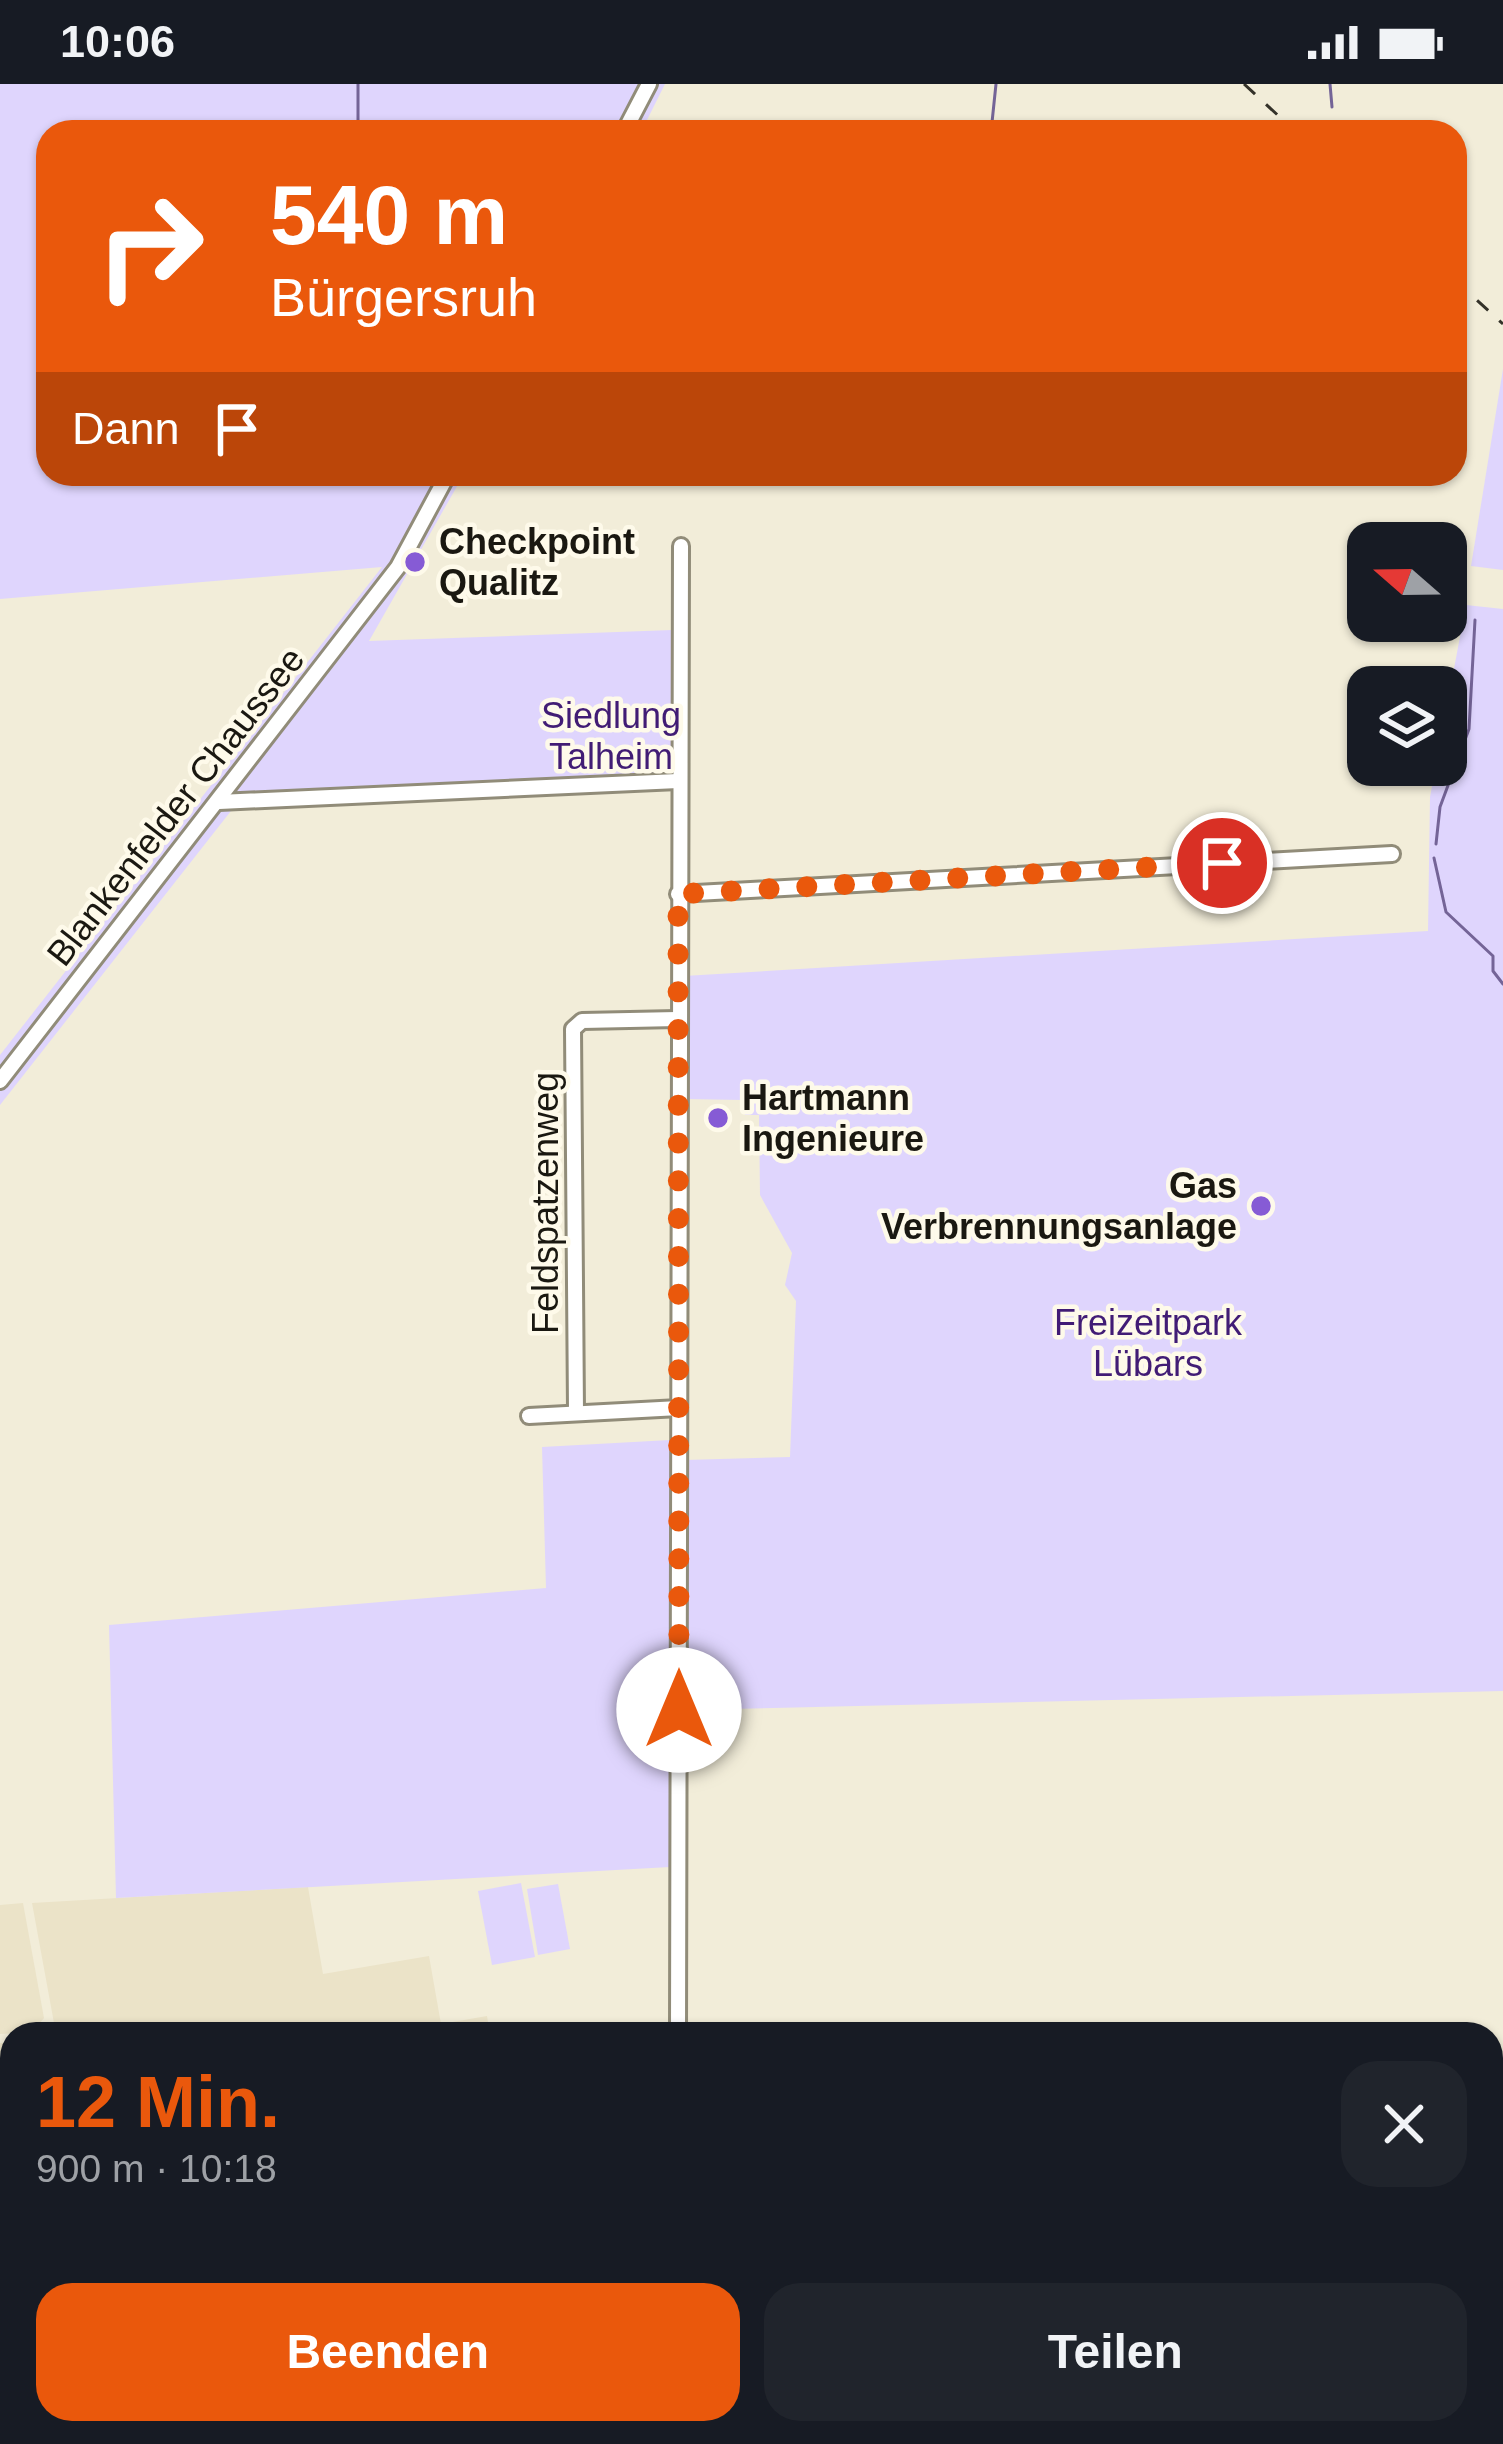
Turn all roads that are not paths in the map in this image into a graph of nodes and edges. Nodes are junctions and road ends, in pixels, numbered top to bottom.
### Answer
1 (649, 84) edge
2 (630, 120) edge
3 (442, 486) edge
4 (681, 546) dead end
5 (679, 781) junction
6 (219, 802) junction
7 (1392, 854) dead end
8 (678, 894) junction
9 (677, 1019) junction
10 (0, 1081) edge
11 (679, 1408) junction
12 (576, 1412) junction
13 (529, 1416) dead end
14 (678, 2022) edge

1 - 2 street
3 - 6 street, Blankenfelder Chaussee
4 - 5 street
5 - 6 street
5 - 8 street
6 - 10 street, Blankenfelder Chaussee
7 - 8 street
8 - 9 street
9 - 11 street
9 - 12 street, Feldspatzenweg
11 - 12 street
11 - 14 street
12 - 13 street

